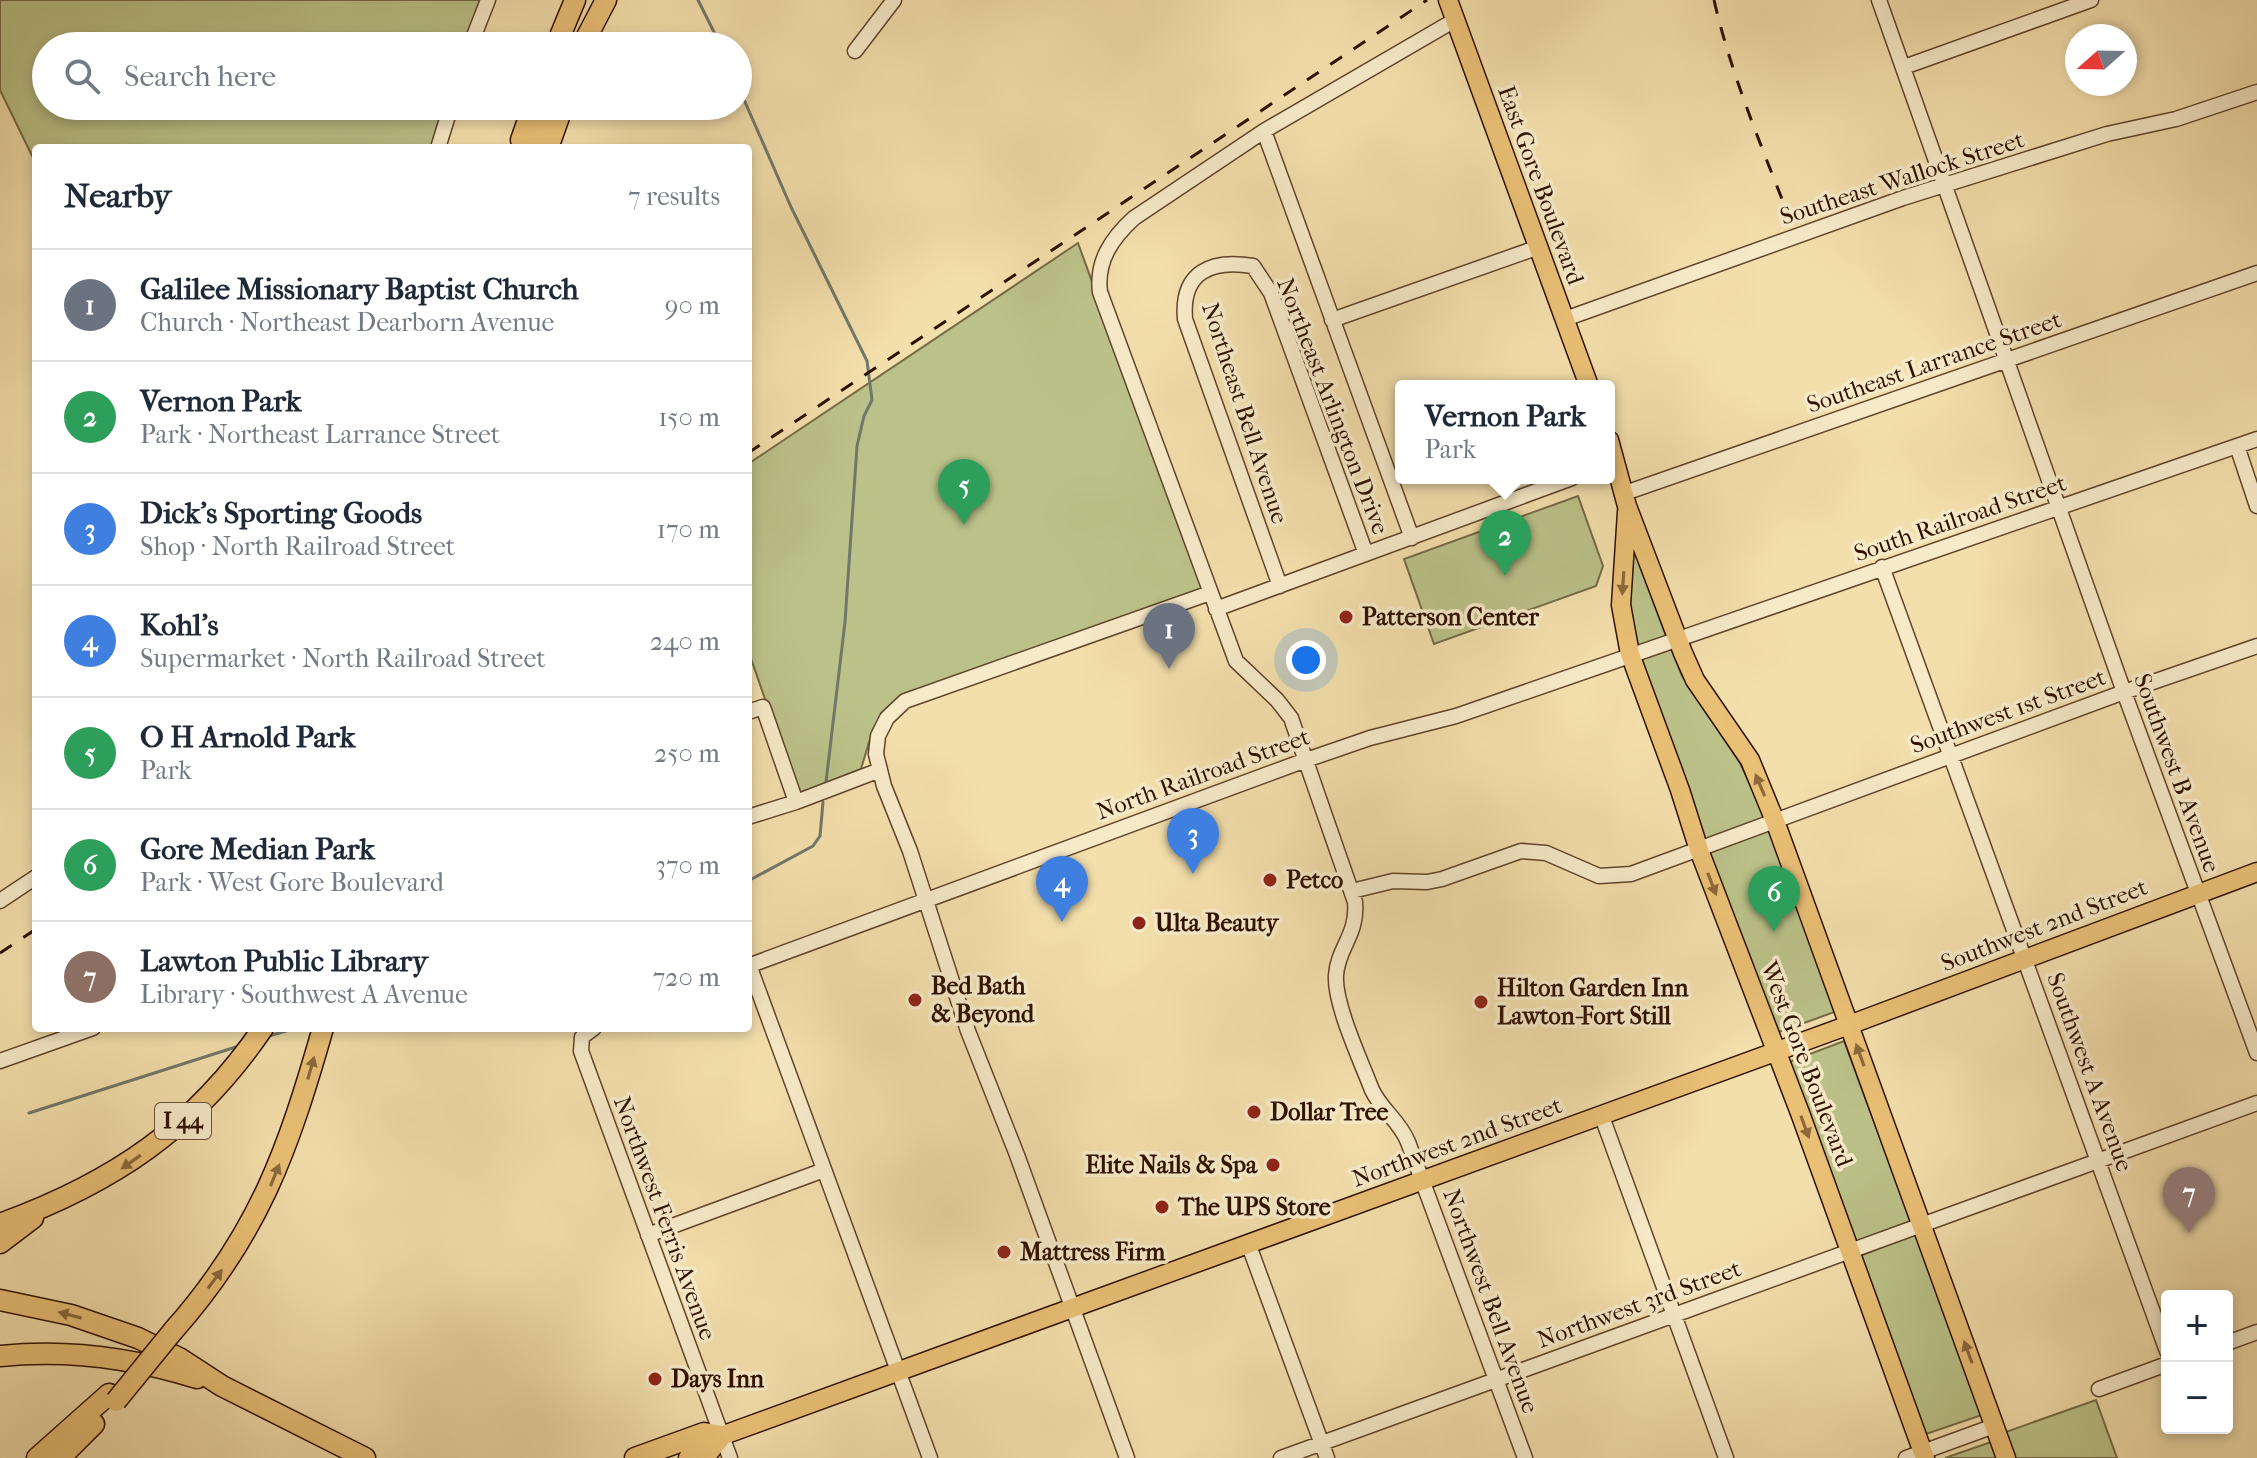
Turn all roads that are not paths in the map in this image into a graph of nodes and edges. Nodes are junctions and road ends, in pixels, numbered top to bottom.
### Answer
1 (488, 0) edge
2 (577, 0) edge
3 (606, 0) edge
4 (894, 0) edge
5 (1448, 0) edge
6 (1879, 0) edge
7 (2091, 0) edge
8 (1455, 20) junction
9 (475, 32) edge
10 (562, 32) edge
11 (570, 32) edge
12 (591, 32) edge
13 (855, 51) dead end
14 (1904, 67) junction
15 (2257, 92) edge
16 (447, 120) edge
17 (528, 120) edge
18 (543, 120) edge
19 (547, 120) edge
20 (558, 120) edge
21 (1264, 131) junction
22 (439, 144) edge
23 (519, 144) edge
24 (531, 144) edge
25 (543, 144) edge
26 (549, 144) edge
27 (1946, 184) junction
28 (1539, 247) junction
29 (1215, 265) joint
30 (2257, 273) edge
31 (1565, 319) junction
32 (1332, 320) junction
33 (2006, 361) junction
34 (1587, 380) edge
35 (2257, 439) edge
36 (2237, 446) junction
37 (1615, 469) edge
38 (1556, 484) edge
39 (1626, 500) junction
40 (2257, 506) edge
41 (2058, 507) junction
42 (1412, 538) junction
43 (1366, 554) junction
44 (1882, 567) junction
45 (1280, 586) junction
46 (1210, 593) junction
47 (1216, 609) junction
48 (1678, 640) junction
49 (2257, 646) edge
50 (1630, 654) junction
51 (2124, 692) junction
52 (755, 709) edge
53 (1951, 756) junction
54 (1306, 760) junction
55 (880, 770) junction
56 (796, 802) junction
57 (752, 816) edge
58 (1775, 821) junction
59 (1699, 850) junction
60 (2257, 872) edge
61 (32, 880) edge
62 (1352, 891) junction
63 (2197, 893) junction
64 (925, 900) junction
65 (0, 901) edge
66 (2025, 958) junction
67 (752, 965) edge
68 (752, 977) edge
69 (1849, 1025) junction
70 (82, 1032) edge
71 (260, 1032) edge
72 (322, 1032) edge
73 (588, 1033) edge
74 (1776, 1049) junction
75 (2257, 1053) edge
76 (0, 1061) edge
77 (2257, 1103) edge
78 (1601, 1114) junction
79 (2098, 1160) junction
80 (824, 1170) junction
81 (1422, 1180) junction
82 (45, 1208) junction
83 (1921, 1223) junction
84 (0, 1224) edge
85 (648, 1235) junction
86 (0, 1243) edge
87 (1248, 1243) junction
88 (1851, 1251) junction
89 (0, 1300) edge
90 (1073, 1306) junction
91 (1674, 1315) junction
92 (2257, 1332) edge
93 (2161, 1334) edge
94 (2233, 1341) edge
95 (0, 1356) edge
96 (2161, 1366) edge
97 (898, 1370) junction
98 (1496, 1379) junction
99 (222, 1386) junction
100 (2099, 1389) dead end
101 (113, 1397) junction
102 (1994, 1426) junction
103 (721, 1436) junction
104 (1322, 1443) junction
105 (1918, 1456) edge
106 (37, 1458) edge
107 (60, 1458) edge
108 (365, 1458) edge
109 (635, 1458) edge
110 (689, 1458) edge
111 (730, 1458) edge
112 (930, 1458) edge
113 (1127, 1458) edge
114 (1281, 1458) edge
115 (1327, 1458) edge
116 (1525, 1458) edge
117 (1726, 1458) edge
118 (2006, 1458) edge

1 - 9 street
2 - 10 highway
2 - 11 highway
3 - 12 highway
4 - 13 street
5 - 8 main road, East Gore Boulevard
6 - 14 street, Southwest B Avenue
7 - 14 street
8 - 21 street
8 - 28 main road, East Gore Boulevard
14 - 27 street, Southwest B Avenue
15 - 27 street, Southeast Wallock Street
16 - 22 street
17 - 23 highway
18 - 24 highway
19 - 25 highway
20 - 26 highway
21 - 32 street, Northeast Arlington Drive
21 - 46 street
27 - 31 street, Southeast Wallock Street
27 - 33 street, Southwest B Avenue
28 - 31 main road, East Gore Boulevard
28 - 32 street
29 - 43 street, Northeast Arlington Drive
29 - 45 street, Northeast Bell Avenue
30 - 33 street, Southeast Larrance Street
31 - 34 main road, East Gore Boulevard
32 - 42 street, Northeast Arlington Drive
33 - 39 street, Southeast Larrance Street
33 - 41 street, Southwest B Avenue
35 - 36 street, South Railroad Street
36 - 40 street
36 - 41 street, South Railroad Street
37 - 39 main road
38 - 42 street
39 - 48 main road
39 -> 50 main road, West Gore Boulevard
41 - 44 street, South Railroad Street
41 - 51 street, Southwest B Avenue
42 - 43 street
43 - 45 street
44 - 48 street, South Railroad Street
44 - 53 street, Southwest A Avenue
45 - 47 street
46 - 47 street
46 - 55 street
47 - 54 street
48 - 50 street, North Railroad Street
58 -> 48 main road
49 - 51 street, Southwest 1st Street
50 - 54 street, North Railroad Street
50 - 59 main road, West Gore Boulevard
51 - 53 street, Southwest 1st Street
51 - 63 street, Southwest B Avenue
52 - 56 street
53 - 58 street, Southwest 1st Street
53 - 66 street, Southwest A Avenue
54 - 62 street, Northwest Bell Avenue
54 - 64 street, North Railroad Street
55 - 56 street
55 - 64 street
56 - 57 street
58 - 59 street, Southwest 1st Street
58 - 69 main road
59 - 62 street, Southwest 1st Street
59 -> 74 main road, West Gore Boulevard
60 - 63 main road, Southwest 2nd Street
61 - 65 street
62 - 81 street, Northwest Bell Avenue
63 - 66 main road, Southwest 2nd Street
63 - 75 street, Southwest B Avenue
64 - 67 street, North Railroad Street
64 - 90 street
66 - 69 main road, Southwest 2nd Street
66 - 79 street, Southwest A Avenue
68 - 80 street
69 - 74 main road, Northwest 2nd Street
83 -> 69 main road
70 - 76 street
71 -> 82 highway, I 44
101 -> 72 highway, bridge
73 - 85 street, Northwest Ferris Avenue
74 - 78 main road, Northwest 2nd Street
74 -> 88 main road, West Gore Boulevard
77 - 79 street, Northwest 3rd Street
78 - 81 main road, Northwest 2nd Street
78 - 91 street
79 - 83 street, Northwest 3rd Street
79 - 93 street, Southwest A Avenue
80 - 85 street
80 - 97 street
81 - 87 main road, Northwest 2nd Street
81 - 98 street, Northwest Bell Avenue
82 - 84 highway, I 44
82 - 86 highway
83 - 88 street, Northwest 3rd Street
102 -> 83 main road
85 - 103 street, Northwest Ferris Avenue
87 - 90 main road, Northwest 2nd Street
87 - 104 street
88 - 91 street, Northwest 3rd Street
88 - 105 main road, West Gore Boulevard
99 -> 89 highway
90 - 97 main road, Northwest 2nd Street
90 - 113 street
91 - 98 street, Northwest 3rd Street
91 - 117 street
92 - 94 street
95 - 99 highway
96 - 100 street
97 - 103 main road, Northwest 2nd Street
97 - 112 street
98 - 104 street, Northwest 3rd Street
98 - 116 street, Northwest Bell Avenue
99 - 108 highway
101 - 106 highway
101 - 107 highway
102 - 105 street
102 - 118 main road
103 - 109 highway
103 - 110 highway
103 - 111 street, Northwest Ferris Avenue
104 - 114 street, Northwest 3rd Street
104 - 115 street

